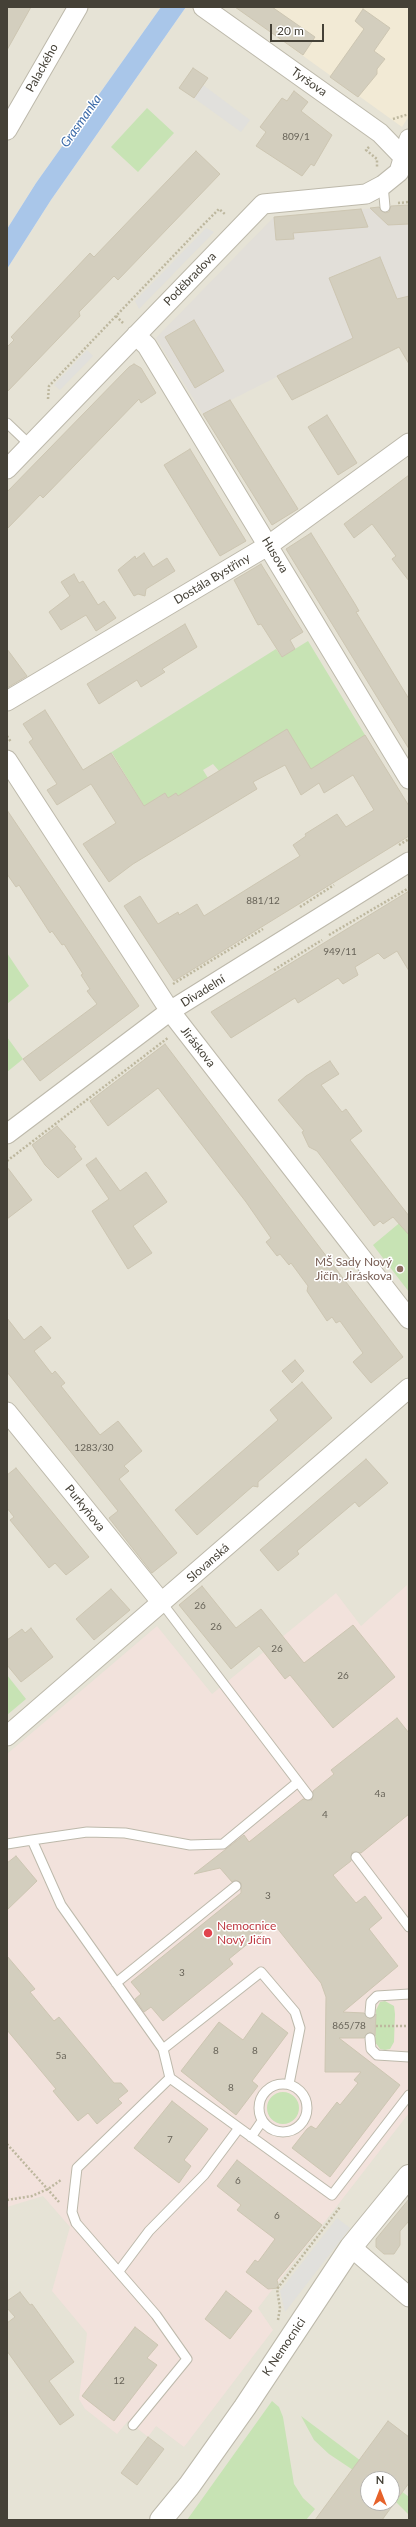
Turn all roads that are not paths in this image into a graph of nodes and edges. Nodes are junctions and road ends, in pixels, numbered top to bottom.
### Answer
1 (78, 7) edge
2 (203, 7) edge
3 (7, 130) edge
4 (407, 153) edge
5 (383, 185) junction
6 (385, 205) road end
7 (136, 335) junction
8 (7, 423) edge
9 (409, 443) edge
10 (30, 445) junction
11 (7, 469) edge
12 (268, 545) junction
13 (7, 701) edge
14 (11, 754) edge
15 (409, 779) edge
16 (409, 862) edge
17 (178, 1006) junction
18 (7, 1134) edge
19 (409, 1319) edge
20 (409, 1388) edge
21 (7, 1412) edge
22 (162, 1603) junction
23 (7, 1736) edge
24 (298, 1782) junction
25 (308, 1795) dead end
26 (32, 1840) junction
27 (7, 1844) edge
28 (356, 1857) dead end
29 (236, 1886) dead end
30 (409, 1927) edge
31 (116, 1984) junction
32 (409, 1994) edge
33 (370, 2013) dead end
34 (370, 2038) dead end
35 (163, 2049) junction
36 (409, 2057) edge
37 (170, 2078) junction
38 (289, 2084) junction
39 (409, 2095) edge
40 (262, 2121) junction
41 (239, 2128) junction
42 (251, 2137) junction
43 (409, 2176) edge
44 (352, 2247) junction
45 (119, 2271) junction
46 (409, 2297) edge
47 (133, 2424) dead end
48 (161, 2520) edge

1 - 3 street, Palackého
2 - 4 street, Tyršova
4 - 5 street, Poděbradova
5 - 6 lane
5 - 7 street, Poděbradova
7 - 10 street, Poděbradova
7 - 12 street, Husova
8 - 10 lane
9 - 12 street, Dostála Bystřiny
10 - 11 street, Poděbradova
12 - 13 street, Dostála Bystřiny
12 - 15 street, Husova
14 - 17 street, Jiráskova
16 - 17 street, Divadelní
17 - 18 street, Divadelní
17 - 19 street, Jiráskova
20 - 22 street, Slovanská
21 - 22 street, Purkyňova
22 - 23 street, Slovanská
22 - 24 lane
24 - 25 lane
24 - 26 lane
26 - 27 lane
26 - 31 lane
28 - 30 lane
29 - 31 lane
31 - 35 lane
32 - 33 lane
34 - 36 lane
35 - 37 lane
35 - 38 lane
37 - 41 lane
37 - 45 lane
38 - 40 lane
38 - 40 lane
39 - 42 lane
40 - 42 lane
41 - 42 lane
41 - 45 lane
43 - 44 street, K Nemocnici
44 - 46 street
44 - 48 street, K Nemocnici
45 - 47 lane

